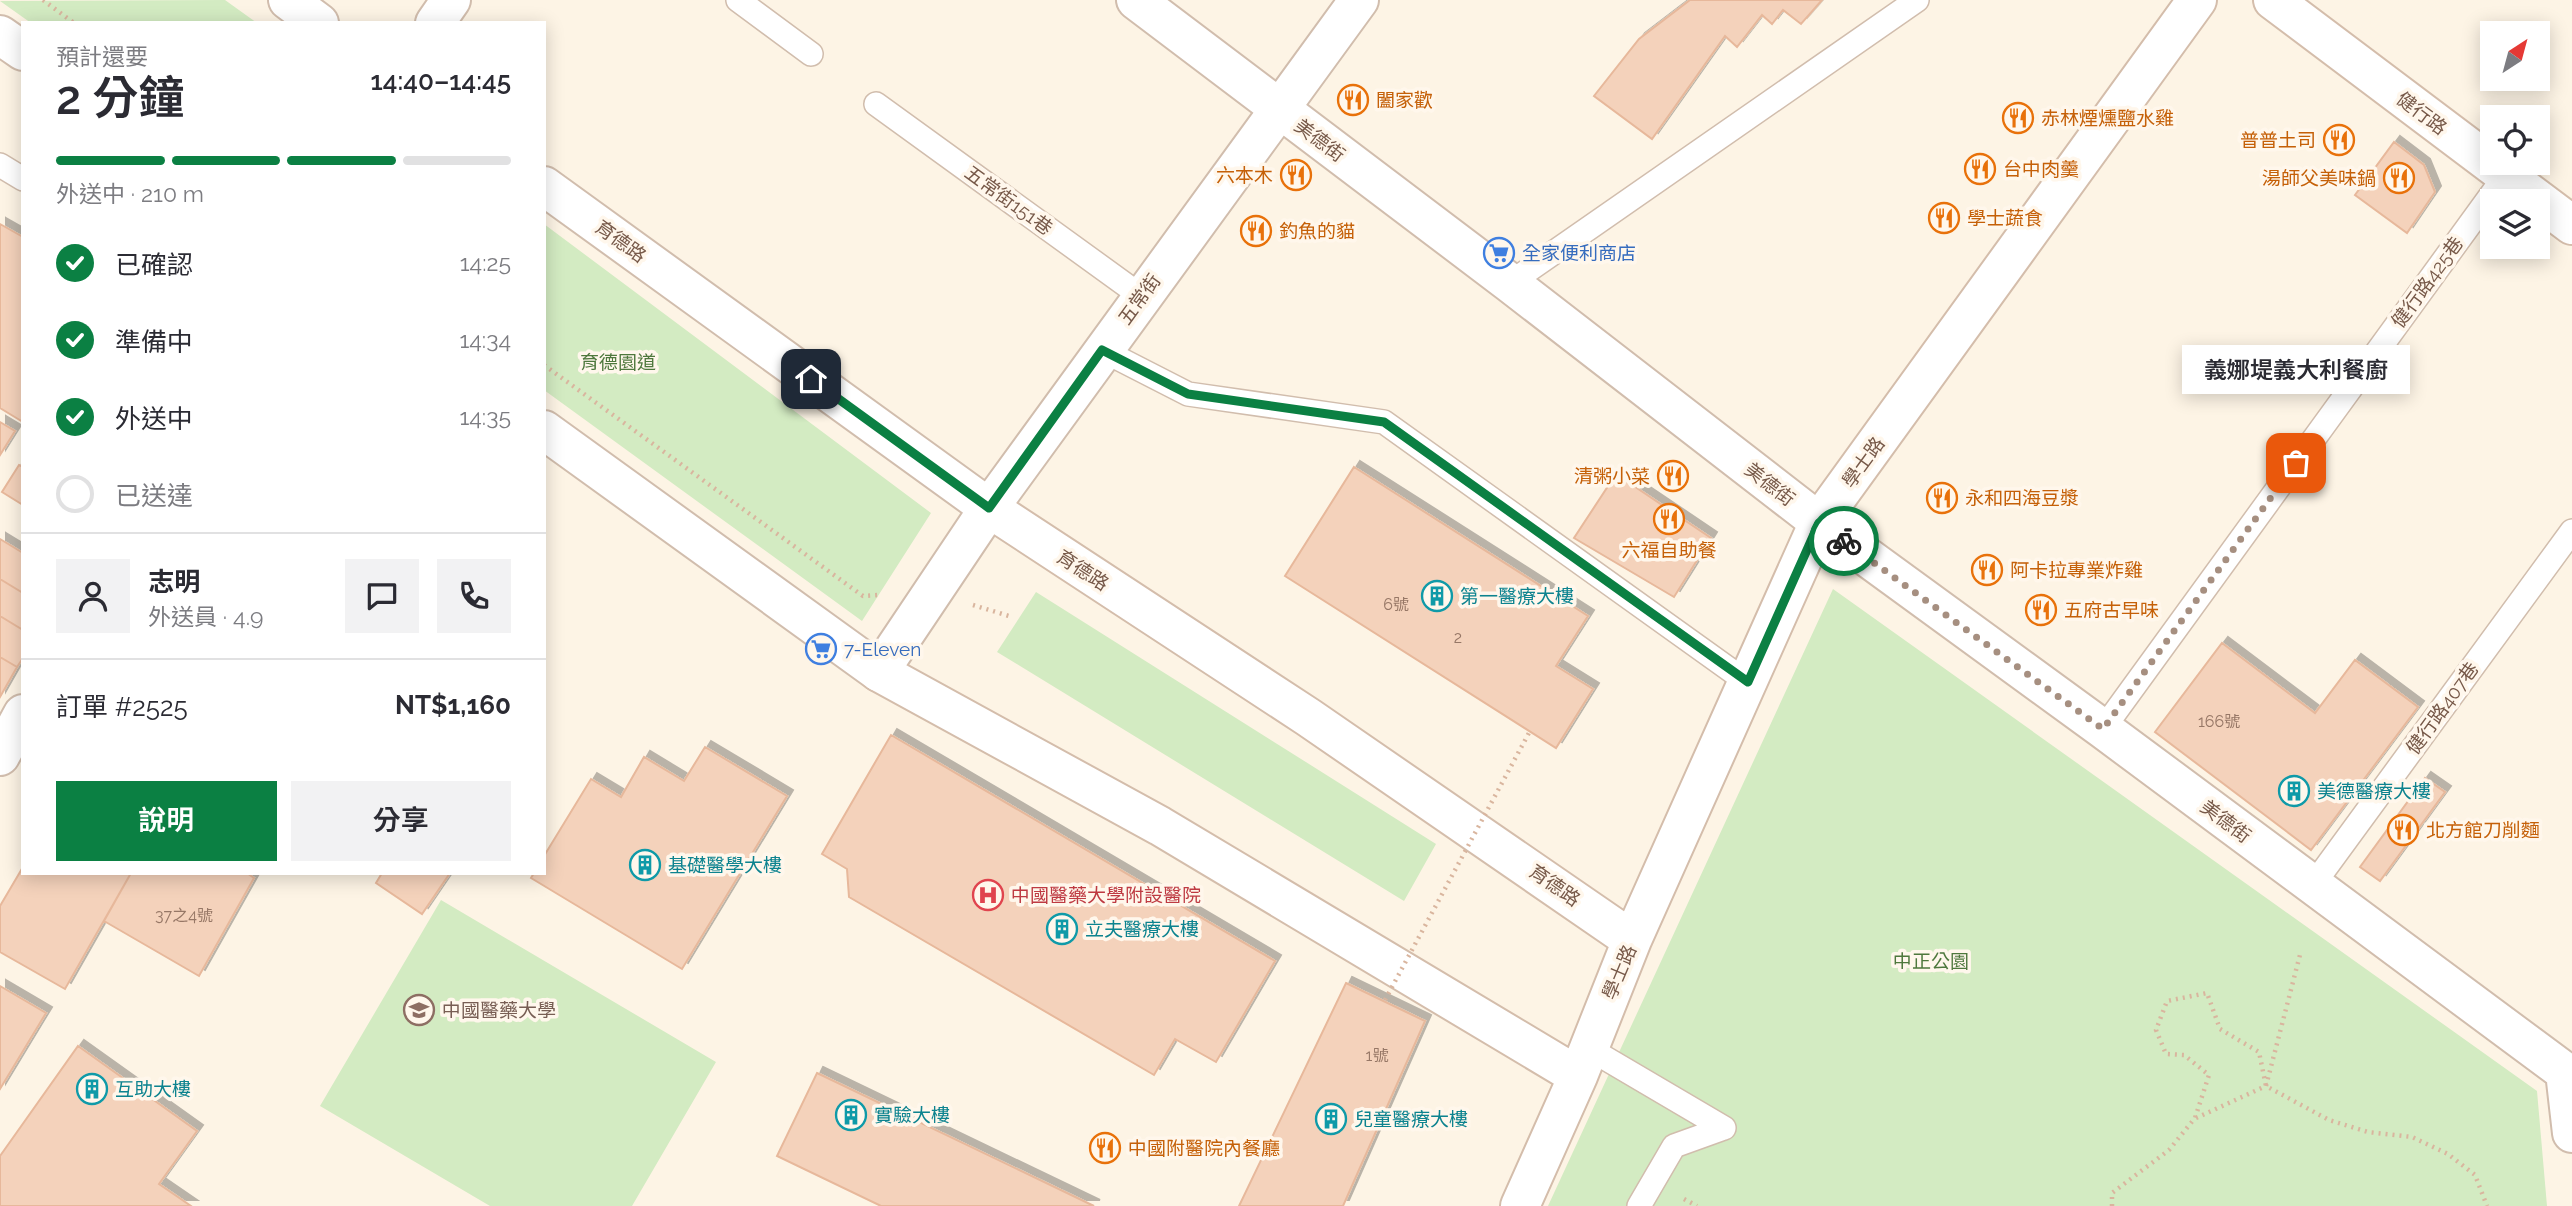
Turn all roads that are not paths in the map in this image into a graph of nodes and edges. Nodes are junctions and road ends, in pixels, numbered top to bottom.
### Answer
1 (288, 0) edge
2 (451, 0) edge
3 (738, 0) edge
4 (1136, 0) edge
5 (1359, 0) edge
6 (1917, 0) edge
7 (2197, 0) edge
8 (2273, 0) edge
9 (316, 21) edge
10 (436, 21) edge
11 (0, 35) edge
12 (21, 50) edge
13 (811, 54) dead end
14 (876, 104) dead end
15 (1279, 109) junction
16 (0, 165) edge
17 (2505, 176) junction
18 (21, 178) edge
19 (546, 187) edge
20 (2572, 225) edge
21 (1510, 283) junction
22 (1141, 296) junction
23 (1102, 350) junction
24 (546, 431) edge
25 (989, 508) junction
26 (1819, 523) junction
27 (2572, 531) edge
28 (878, 672) junction
29 (1748, 682) junction
30 (21, 718) edge
31 (2103, 729) junction
32 (0, 756) edge
33 (2313, 885) junction
34 (1632, 940) junction
35 (1583, 1062) junction
36 (2569, 1067) edge
37 (2572, 1133) edge
38 (1520, 1206) edge
39 (1639, 1206) edge

1 - 9 street
2 - 10 street
3 - 13 lane
4 - 15 street, 美德街
5 - 15 street, 五常街
6 - 21 lane
7 - 26 street, 學士路
8 - 17 street, 健行路
11 - 12 street
14 - 22 lane, 五常街151巷
15 - 21 street, 美德街
15 - 22 street, 五常街
16 - 18 lane
17 - 20 street, 健行路
17 - 31 lane, 健行路425巷
19 - 25 street, 育德路
21 - 26 street, 美德街
22 - 23 street, 五常街
23 - 25 street, 五常街
23 - 29 lane
24 - 28 street
25 - 28 street, 五常街
25 - 34 street, 育德路
26 - 29 street, 學士路
26 - 31 street, 美德街
27 - 33 lane, 健行路407巷
28 - 35 street
29 - 34 street, 學士路
30 - 32 street
31 - 33 street, 美德街
33 - 36 street, 美德街
34 - 35 street, 學士路
35 - 38 street, 學士路
35 - 39 lane
36 - 37 street, 美德街

